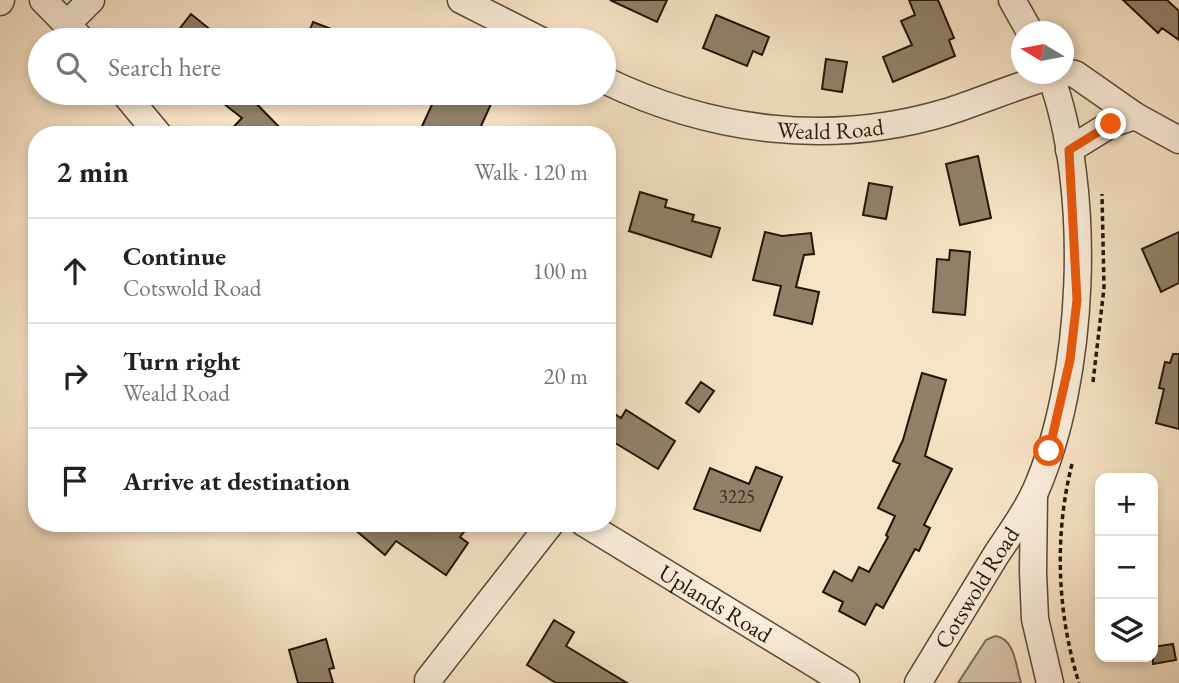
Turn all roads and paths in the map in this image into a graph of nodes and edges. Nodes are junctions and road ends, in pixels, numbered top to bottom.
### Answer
1 (43, 0) edge
2 (91, 0) edge
3 (461, 0) edge
4 (1012, 0) edge
5 (1024, 21) edge
6 (71, 28) edge
7 (77, 28) edge
8 (516, 28) edge
9 (1074, 74) edge
10 (1026, 84) edge
11 (1057, 84) edge
12 (616, 85) edge
13 (134, 105) edge
14 (1135, 116) junction
15 (152, 126) edge
16 (1179, 141) edge
17 (1069, 150) junction
18 (1034, 493) junction
19 (544, 532) edge
20 (599, 532) edge
21 (1060, 569) dead end
22 (428, 680) dead end
23 (846, 683) edge
24 (918, 683) edge
25 (1050, 683) edge
26 (1079, 683) edge

1 - 6 street
2 - 7 street
3 - 8 street
4 - 5 street
9 - 14 street
10 - 12 street, Weald Road
11 - 17 street, Cotswold Road
13 - 15 street
14 - 16 street
14 - 17 street
17 - 18 street, Cotswold Road
18 - 24 street, Cotswold Road
18 - 25 street, Cotswold Road
19 - 22 street
20 - 23 street, Uplands Road
21 - 26 path

